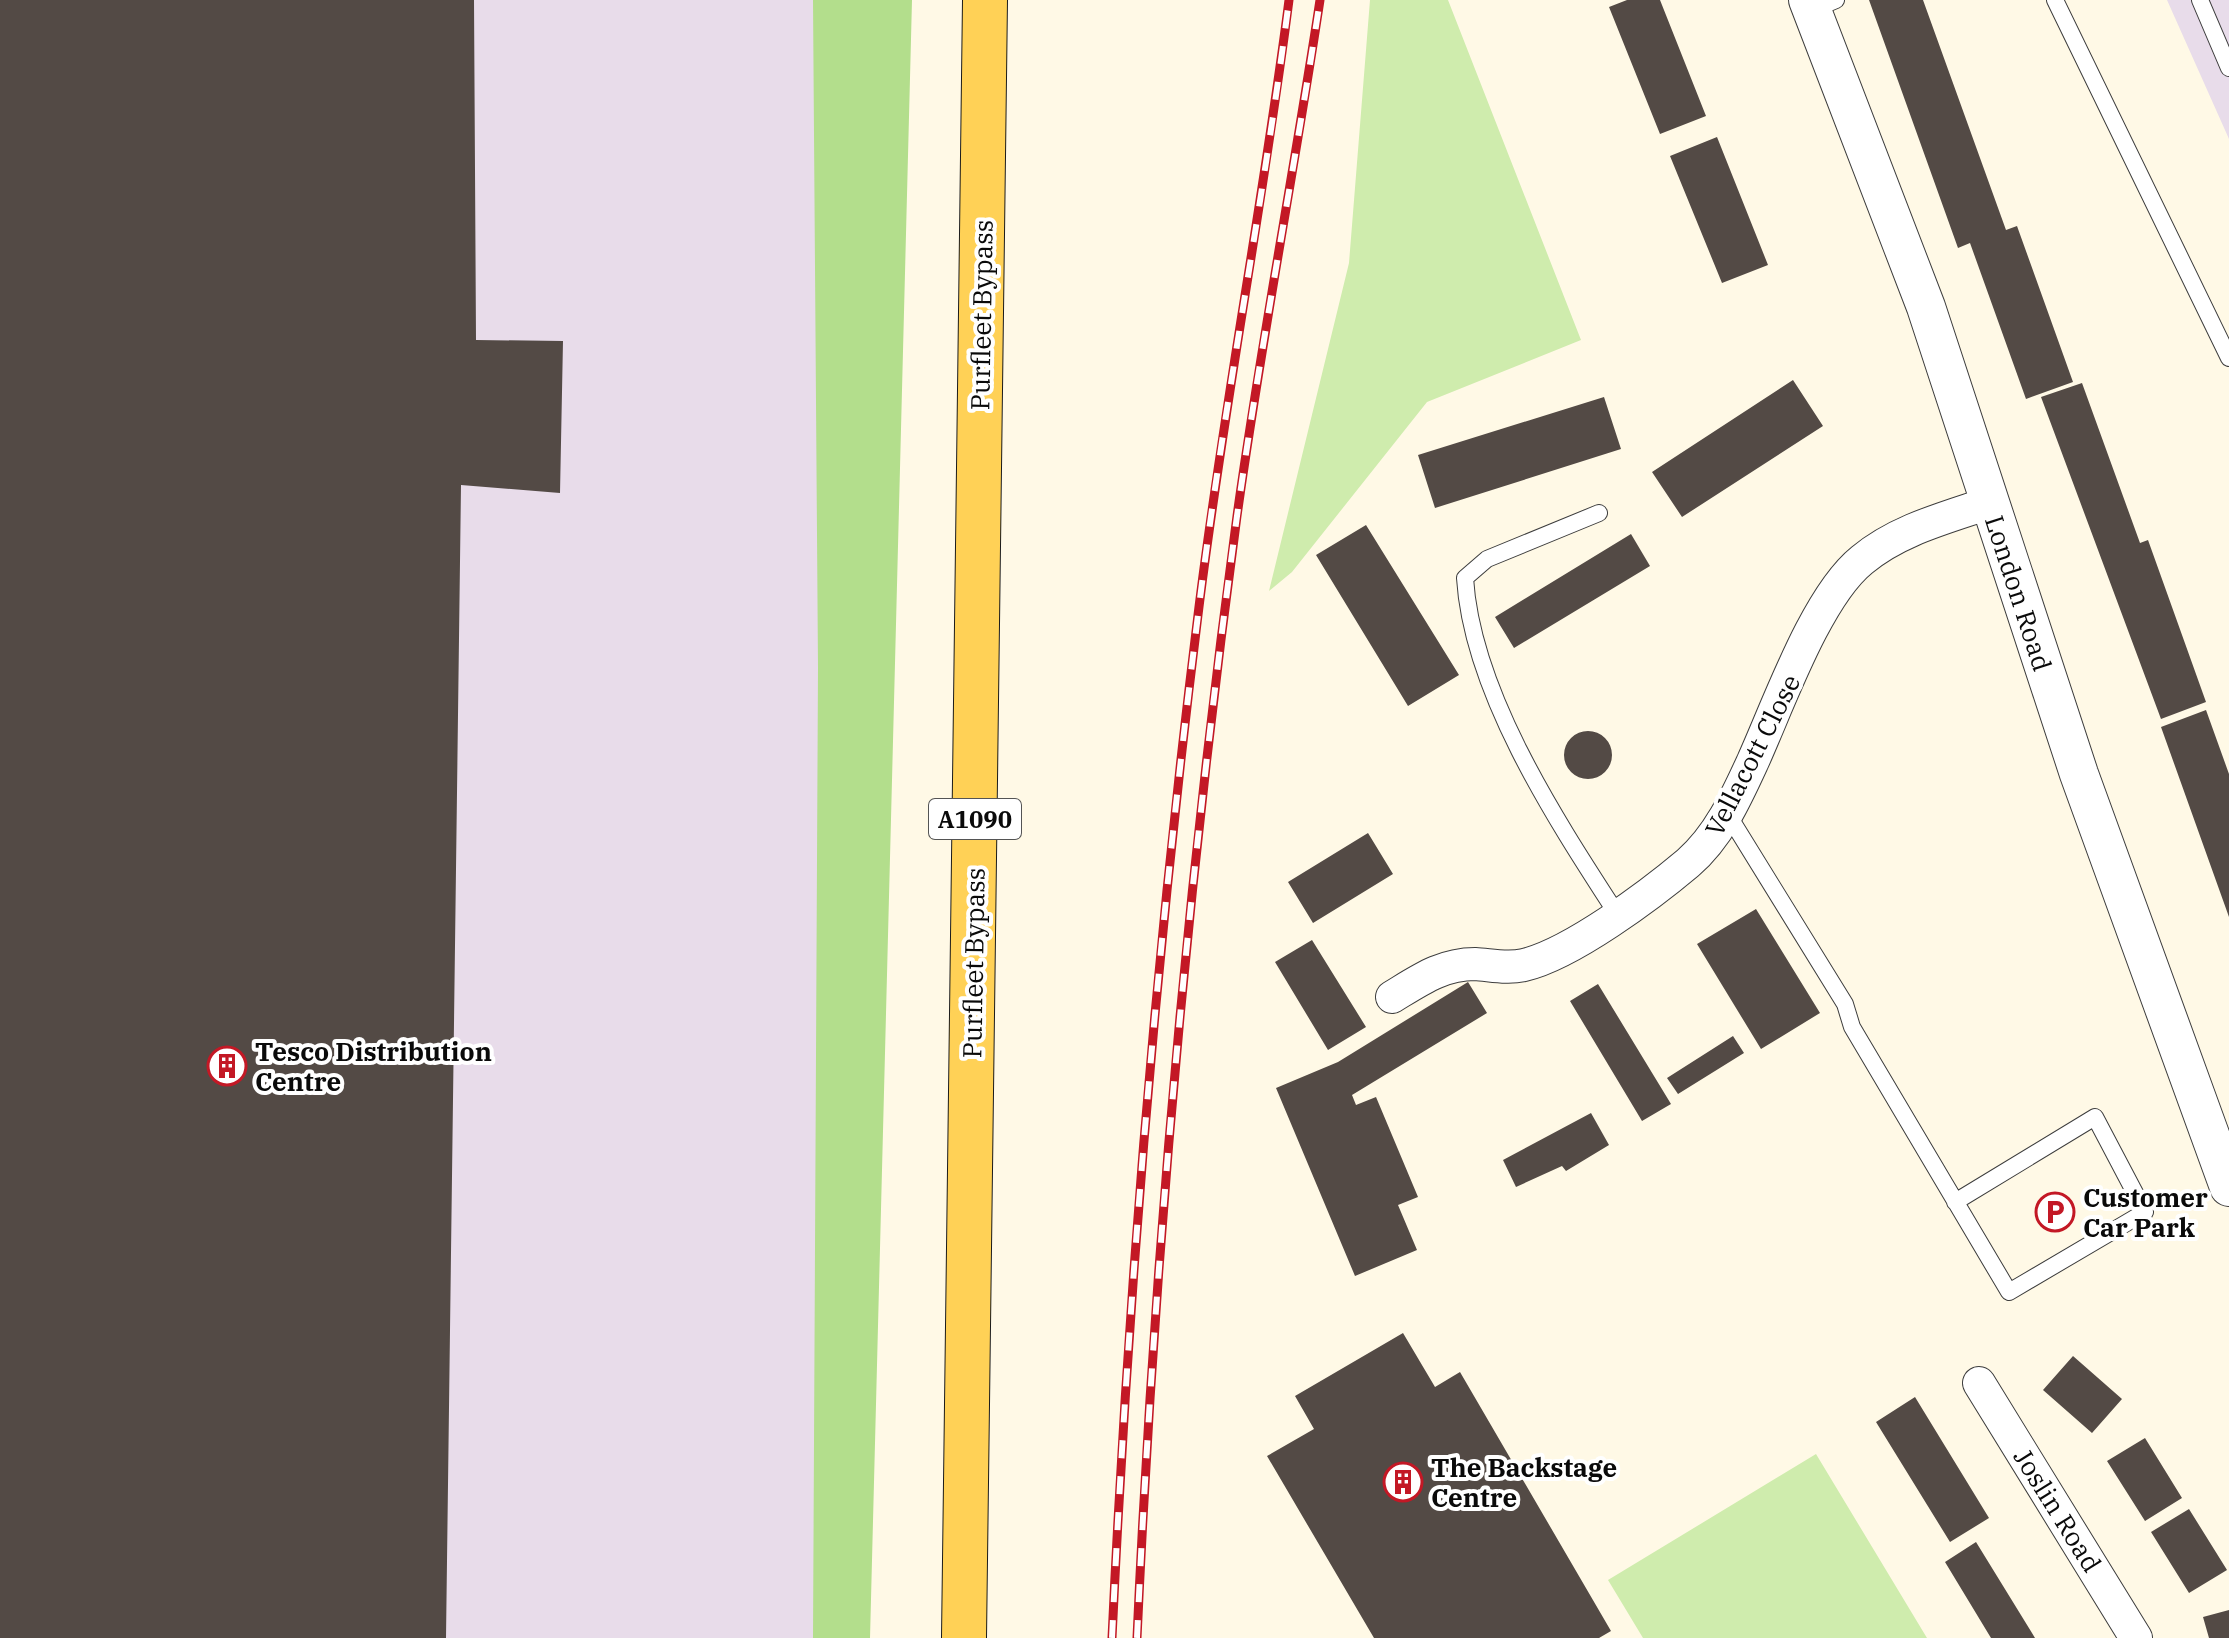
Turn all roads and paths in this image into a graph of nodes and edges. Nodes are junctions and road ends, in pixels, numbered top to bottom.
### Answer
1 (985, 0) edge
2 (2055, 0) edge
3 (2200, 0) edge
4 (1819, 3) edge
5 (2229, 68) edge
6 (2229, 358) edge
7 (1989, 503) junction
8 (1599, 513) dead end
9 (1727, 813) junction
10 (1617, 914) junction
11 (1392, 997) dead end
12 (2229, 1187) edge
13 (1955, 1202) junction
14 (1979, 1383) dead end
15 (964, 1638) edge
16 (2136, 1638) edge

1 - 15 main road, Purfleet Bypass / A1090
2 - 6 lane
3 - 5 lane
4 - 7 street, London Road
7 - 9 street, Vellacott Close
7 - 12 street, London Road
8 - 10 lane
9 - 10 street, Vellacott Close
9 - 13 lane
10 - 11 street, Vellacott Close
13 - 13 lane
14 - 16 street, Joslin Road

